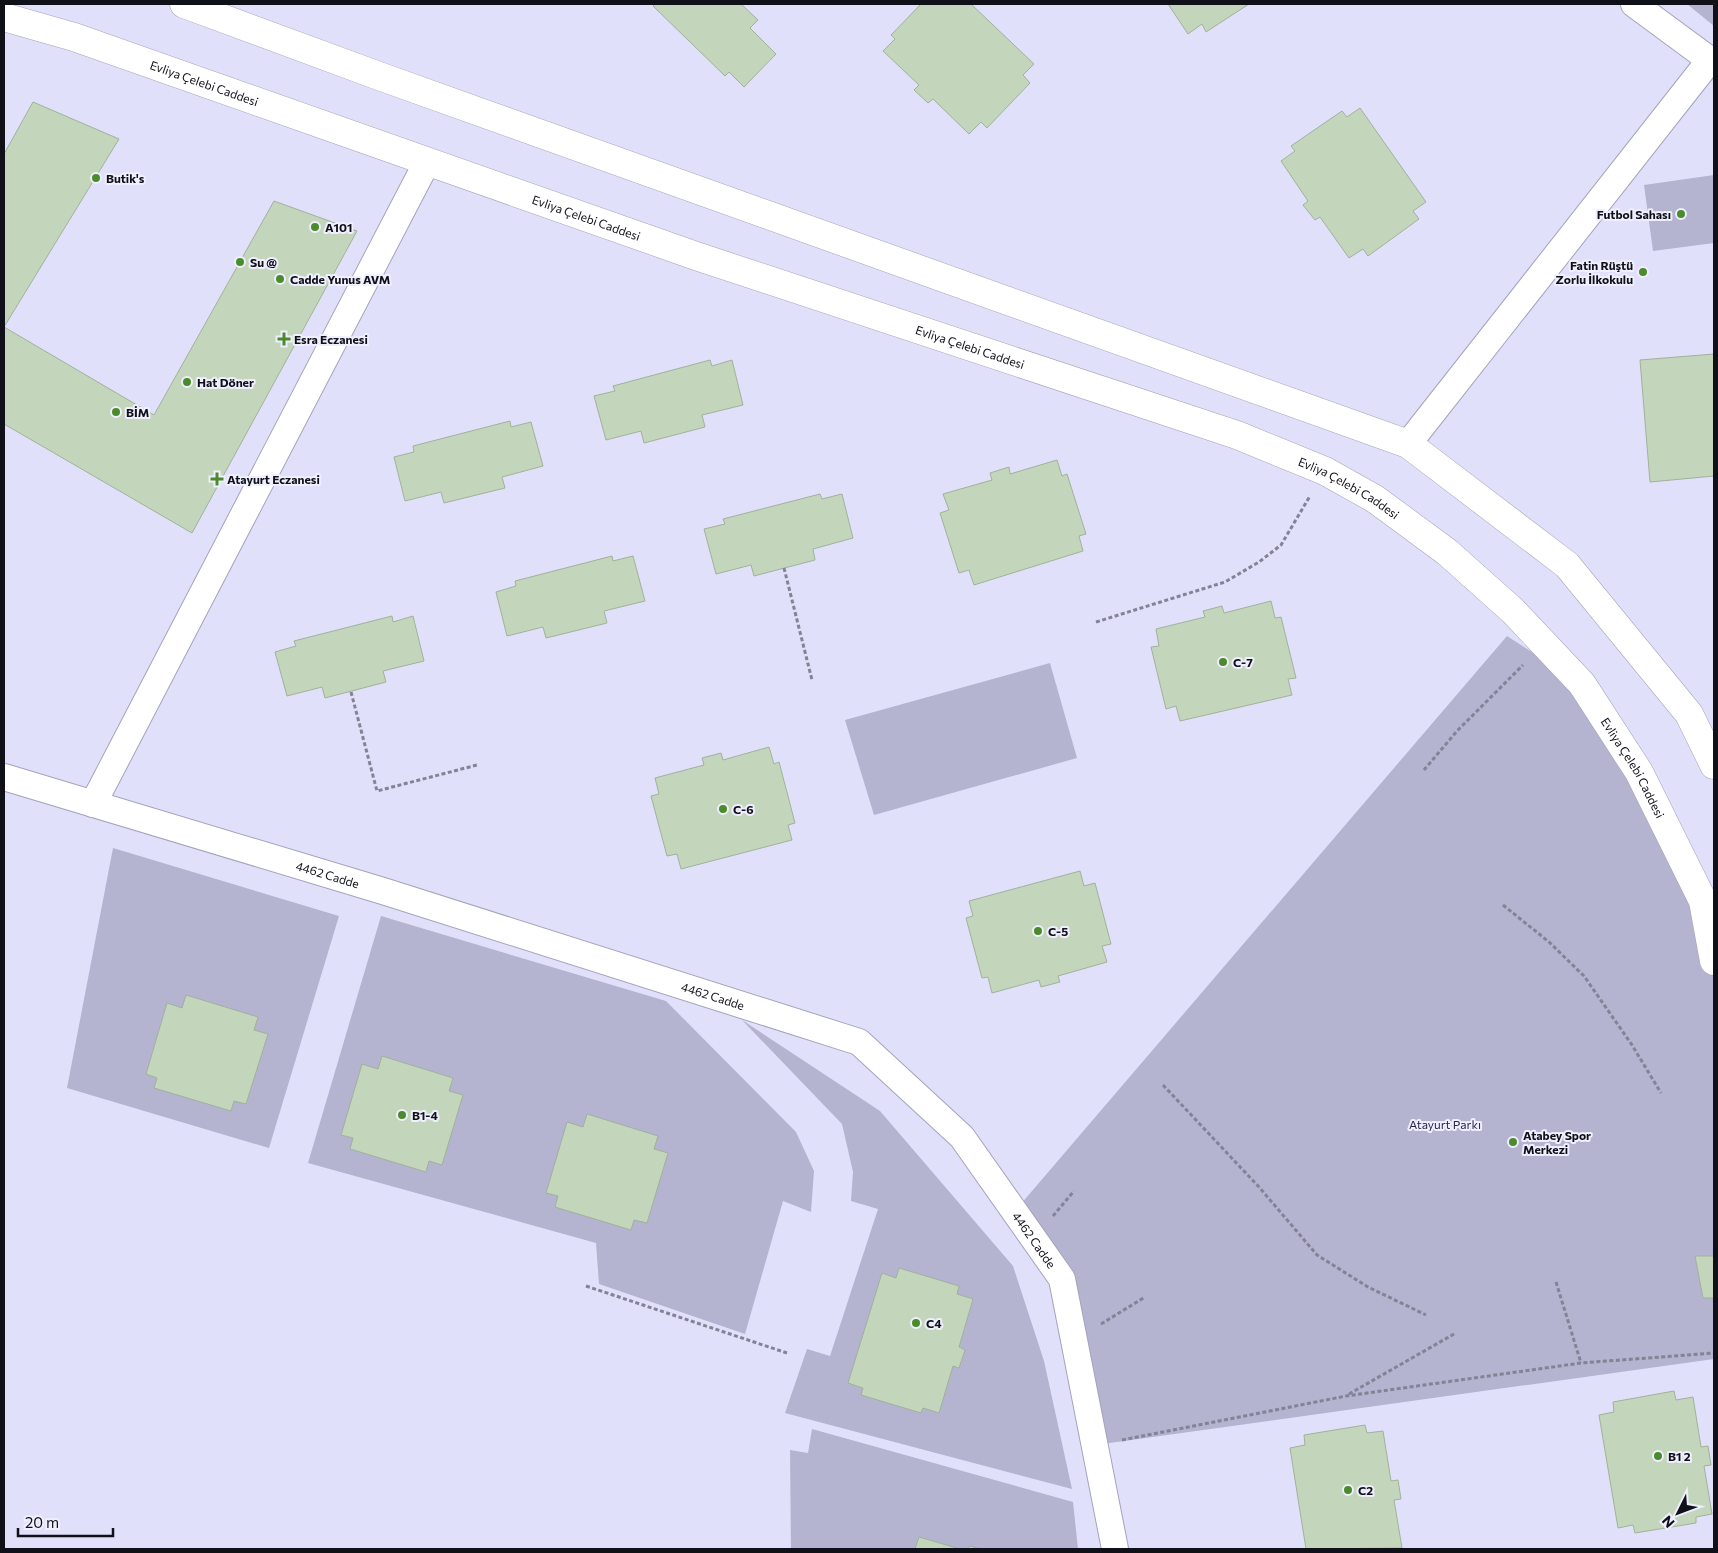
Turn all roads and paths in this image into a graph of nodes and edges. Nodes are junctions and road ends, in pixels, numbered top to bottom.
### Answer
1 (184, 4) edge
2 (1634, 4) edge
3 (4, 17) edge
4 (1712, 62) edge
5 (427, 162) junction
6 (1408, 444) junction
7 (1325, 470) junction
8 (784, 568) dead end
9 (1096, 622) dead end
10 (1544, 644) junction
11 (812, 680) dead end
12 (351, 692) dead end
13 (1714, 765) edge
14 (477, 766) dead end
15 (1424, 770) dead end
16 (4, 777) edge
17 (93, 804) junction
18 (1503, 905) dead end
19 (1714, 961) edge
20 (1163, 1085) dead end
21 (1661, 1093) dead end
22 (1556, 1282) dead end
23 (586, 1286) dead end
24 (1145, 1297) dead end
25 (1426, 1315) dead end
26 (1454, 1334) dead end
27 (1074, 1341) junction
28 (787, 1353) dead end
29 (1714, 1353) edge
30 (1581, 1363) junction
31 (1346, 1396) junction
32 (1095, 1445) junction
33 (1114, 1549) edge

1 - 6 street
2 - 4 street
3 - 5 street, Evliya Çelebi Caddesi
4 - 6 street
5 - 7 street, Evliya Çelebi Caddesi
5 - 17 street
6 - 13 street
7 - 9 path
7 - 10 street, Evliya Çelebi Caddesi
8 - 11 path
10 - 15 path
10 - 19 street, Evliya Çelebi Caddesi
12 - 14 path
16 - 17 street, 4462 Cadde
17 - 27 street, 4462 Cadde
18 - 21 path
20 - 25 path
22 - 30 path
23 - 28 path
24 - 27 path
26 - 31 path
27 - 32 street, 4462 Cadde
29 - 30 path
30 - 31 path
31 - 32 path
32 - 33 street, 4462 Cadde

